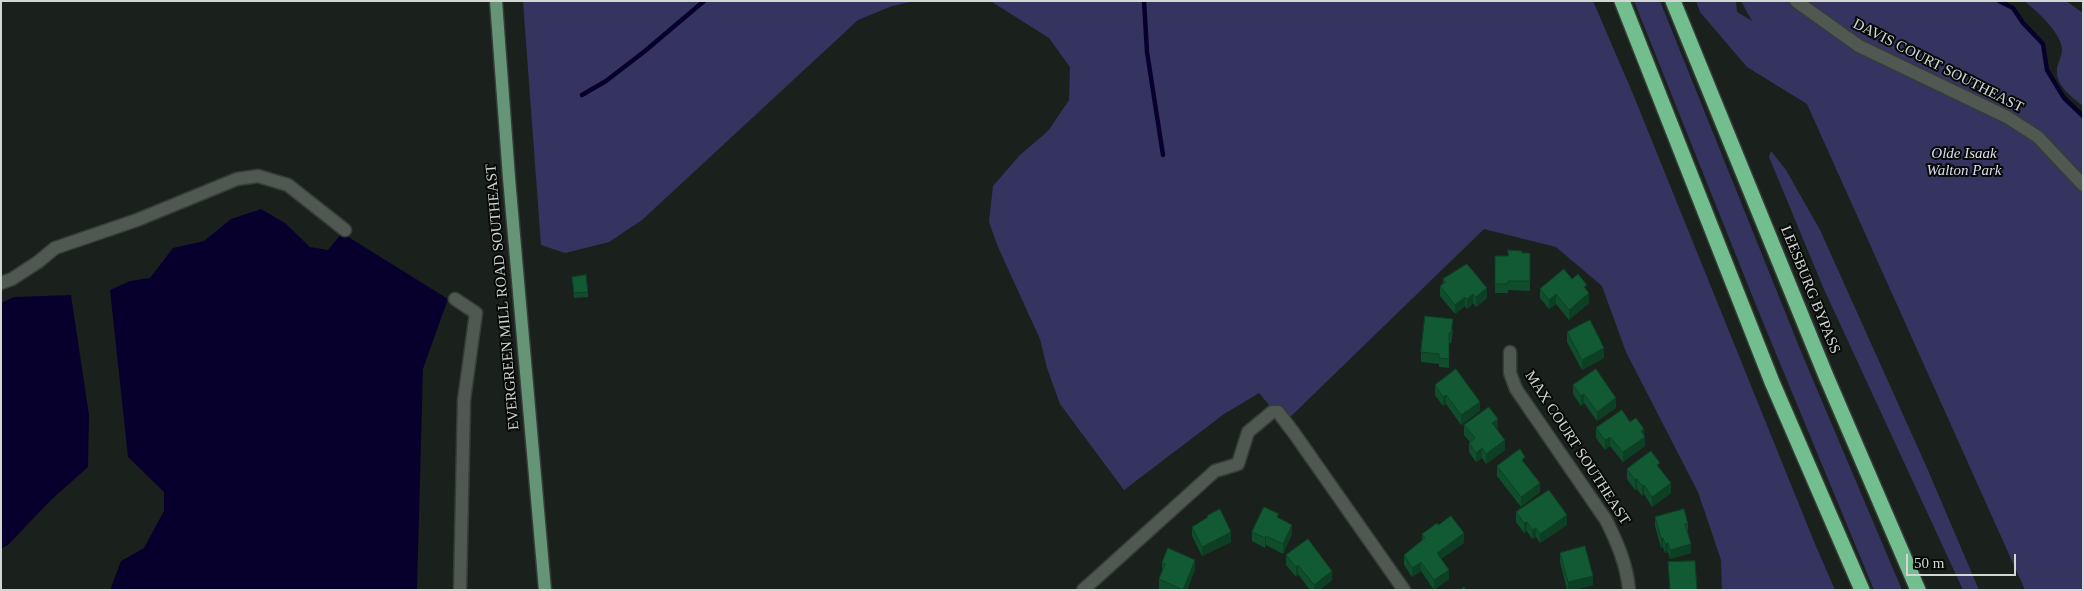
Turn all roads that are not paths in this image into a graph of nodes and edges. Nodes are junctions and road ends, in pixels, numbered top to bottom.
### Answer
1 (496, 1) edge
2 (1614, 1) edge
3 (1622, 1) edge
4 (1673, 1) edge
5 (1679, 1) edge
6 (1796, 1) edge
7 (1692, 45) junction
8 (1649, 67) junction
9 (2083, 185) edge
10 (345, 230) dead end
11 (1, 283) edge
12 (455, 299) dead end
13 (1510, 352) dead end
14 (460, 590) edge
15 (545, 590) edge
16 (1083, 590) edge
17 (1404, 590) edge
18 (1629, 590) edge
19 (1862, 590) edge
20 (1918, 590) edge

1 - 15 main road, EVERGREEN MILL ROAD SOUTHEAST
2 - 8 highway
3 - 8 highway
4 - 7 highway, LEESBURG BYPASS
5 - 7 highway
6 - 9 street, DAVIS COURT SOUTHEAST
7 - 20 highway, LEESBURG BYPASS
8 - 19 highway
10 - 11 street
12 - 14 street
13 - 18 street, MAX COURT SOUTHEAST
16 - 17 street

